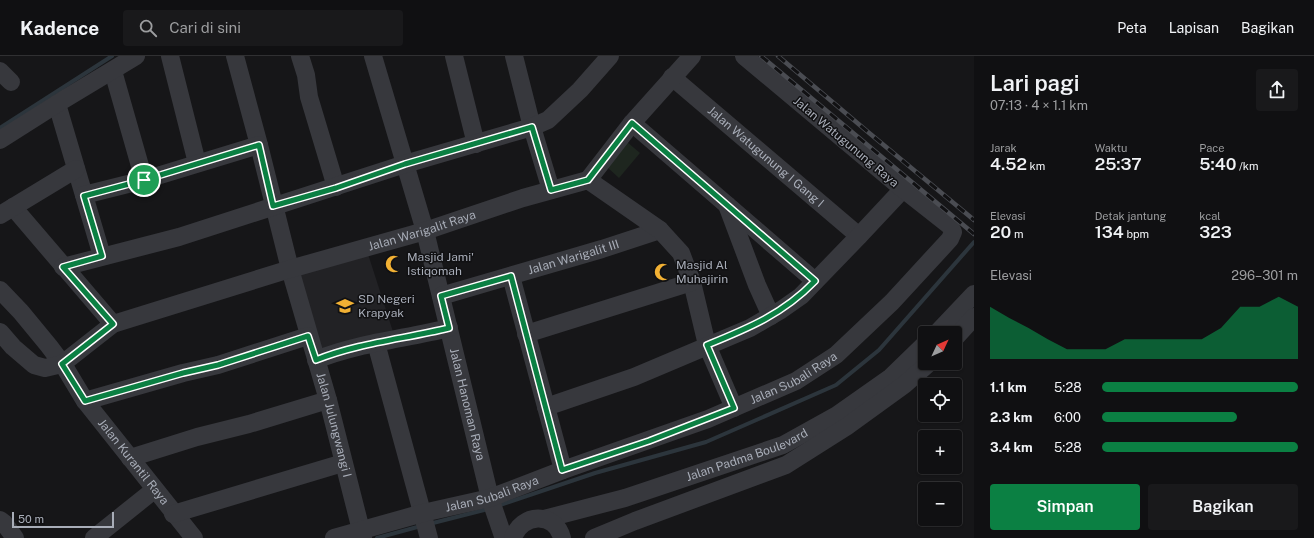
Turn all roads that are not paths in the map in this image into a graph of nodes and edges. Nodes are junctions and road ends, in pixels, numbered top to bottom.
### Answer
1 (136, 56) edge
2 (170, 56) edge
3 (235, 56) edge
4 (300, 56) edge
5 (374, 56) edge
6 (454, 56) edge
7 (610, 56) edge
8 (692, 56) edge
9 (744, 56) edge
10 (519, 59) edge
11 (113, 71) junction
12 (672, 77) junction
13 (57, 104) junction
14 (632, 123) junction
15 (532, 127) junction
16 (0, 140) edge
17 (476, 144) junction
18 (259, 145) junction
19 (197, 164) junction
20 (405, 164) junction
21 (76, 169) junction
22 (144, 180) junction
23 (588, 180) junction
24 (336, 188) junction
25 (902, 189) junction
26 (551, 190) junction
27 (84, 196) junction
28 (727, 205) junction
29 (273, 206) junction
30 (6, 211) edge
31 (950, 226) joint
32 (660, 230) junction
33 (424, 231) junction
34 (859, 236) junction
35 (102, 256) junction
36 (63, 267) junction
37 (290, 269) junction
38 (511, 276) junction
39 (815, 281) junction
40 (692, 282) junction
41 (0, 290) edge
42 (974, 294) edge
43 (441, 296) junction
44 (770, 316) junction
45 (974, 317) edge
46 (113, 324) junction
47 (944, 326) edge
48 (449, 328) junction
49 (962, 330) edge
50 (0, 332) edge
51 (526, 334) junction
52 (308, 336) junction
53 (376, 343) junction
54 (707, 345) junction
55 (918, 351) edge
56 (316, 360) junction
57 (62, 364) junction
58 (921, 370) edge
59 (328, 400) junction
60 (85, 401) junction
61 (546, 407) junction
62 (734, 408) junction
63 (130, 458) junction
64 (343, 463) junction
65 (562, 470) junction
66 (154, 490) junction
67 (624, 498) junction
68 (173, 514) junction
69 (496, 516) edge
70 (0, 520) edge
71 (544, 520) junction
72 (635, 521) junction
73 (426, 527) edge
74 (516, 532) edge
75 (362, 534) edge
76 (16, 538) edge
77 (94, 538) edge
78 (194, 538) edge
79 (334, 538) edge
80 (562, 538) edge
81 (594, 538) edge

1 - 11 street
2 - 19 street
3 - 18 street, Jalan Julungwangi I
4 - 24 street
5 - 20 street, Jalan Hanoman Raya
6 - 17 street
7 - 15 street
8 - 12 street
9 - 25 street, Jalan Watugunung Raya
10 - 15 street
11 - 13 street
11 - 22 street
12 - 14 street
12 - 34 street, Jalan Watugunung I Gang I
13 - 16 street
13 - 21 street
14 - 23 street
14 - 28 street
15 - 17 street
15 - 26 street
17 - 20 street
18 - 19 street
18 - 29 street, Jalan Julungwangi I
19 - 22 street
20 - 24 street
20 - 33 street, Jalan Hanoman Raya
21 - 27 street
21 - 30 street
22 - 27 street
23 - 26 street, Jalan Warigalit Raya
23 - 32 street
24 - 29 street
25 - 31 street, Jalan Watugunung Raya
25 - 34 street
26 - 33 street, Jalan Warigalit Raya
27 - 35 street
28 - 39 street
28 - 44 street
29 - 35 street
29 - 37 street, Jalan Julungwangi I
30 - 36 street
31 - 62 street, Jalan Subali Raya
32 - 38 street, Jalan Warigalit III
32 - 40 street
33 - 37 street, Jalan Warigalit Raya
33 - 43 street, Jalan Hanoman Raya
34 - 39 street
35 - 36 street
36 - 46 street
37 - 46 street, Jalan Warigalit Raya
37 - 52 street, Jalan Julungwangi I
38 - 43 street, Jalan Warigalit III
38 - 51 street
39 - 44 street
40 - 51 street
40 - 54 street
41 - 57 street, Jalan Kurantil Raya
42 - 47 street
43 - 48 street, Jalan Hanoman Raya
44 - 54 street
45 - 49 street
46 - 57 street, Jalan Warigalit Raya
48 - 53 street
48 - 69 street, Jalan Hanoman Raya
50 - 57 street
51 - 61 street
52 - 56 street, Jalan Julungwangi I
52 - 60 street
53 - 56 street
53 - 73 street
54 - 61 street
54 - 62 street
55 - 67 street, Jalan Padma Boulevard
56 - 59 street, Jalan Julungwangi I
57 - 60 street, Jalan Kurantil Raya
58 - 72 street, Jalan Padma Boulevard
59 - 63 street
59 - 64 street, Jalan Julungwangi I
60 - 63 street, Jalan Kurantil Raya
61 - 65 street
62 - 65 street, Jalan Subali Raya
63 - 66 street, Jalan Kurantil Raya
64 - 68 street
64 - 75 street, Jalan Julungwangi I
65 - 69 street, Jalan Subali Raya
66 - 68 street, Jalan Kurantil Raya
66 - 77 street
67 - 71 street, Jalan Padma Boulevard
67 - 72 street
68 - 78 street, Jalan Kurantil Raya
69 - 73 street, Jalan Subali Raya
69 - 74 street, Jalan Padma Boulevard
70 - 76 street
71 - 74 street, Jalan Padma Boulevard
71 - 80 street
72 - 81 street, Jalan Padma Boulevard
73 - 75 street, Jalan Subali Raya
75 - 79 street, Jalan Subali Raya

